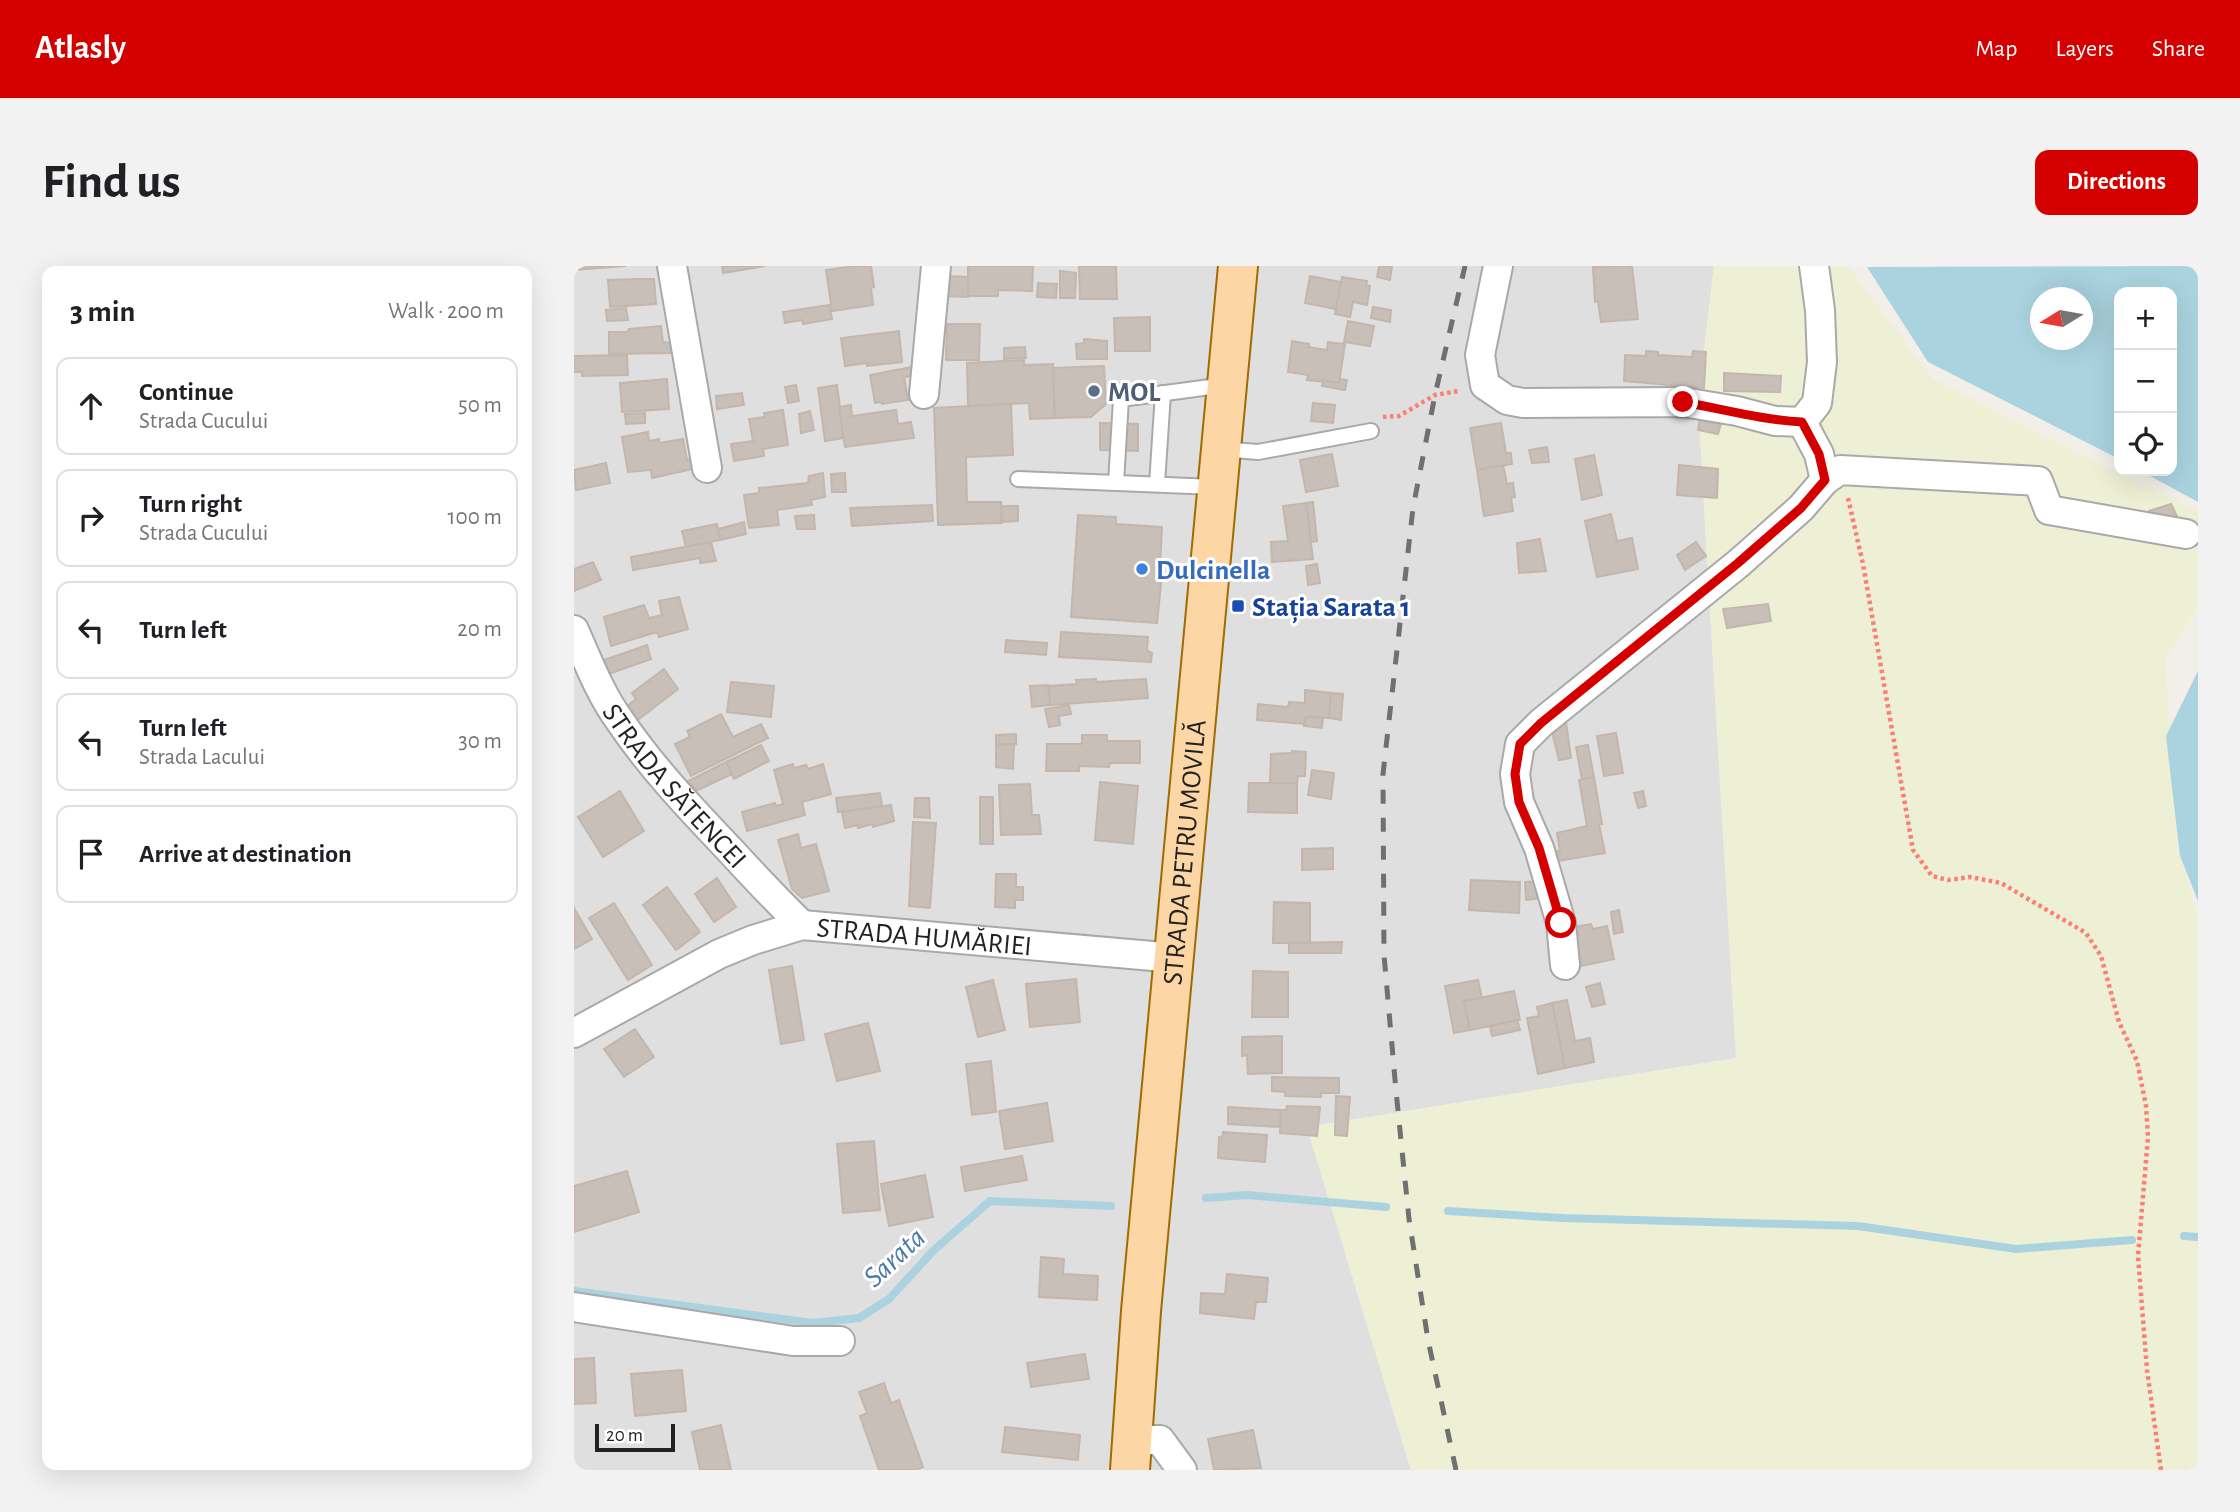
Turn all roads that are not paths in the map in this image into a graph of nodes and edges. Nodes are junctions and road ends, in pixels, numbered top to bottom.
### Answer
1 (672, 266) edge
2 (936, 266) edge
3 (1238, 266) edge
4 (1499, 266) edge
5 (1814, 266) edge
6 (1227, 384) junction
7 (1163, 393) junction
8 (924, 394) dead end
9 (1802, 422) junction
10 (1372, 424) road end
11 (1221, 449) junction
12 (708, 468) dead end
13 (1832, 475) junction
14 (1018, 479) dead end
15 (1116, 483) junction
16 (1157, 484) junction
17 (1217, 487) junction
18 (2186, 534) dead end
19 (574, 630) edge
20 (802, 925) junction
21 (1175, 958) junction
22 (1565, 965) dead end
23 (574, 1033) edge
24 (574, 1307) edge
25 (840, 1341) dead end
26 (1130, 1455) edge
27 (1182, 1470) edge

1 - 12 street
2 - 8 street
3 - 6 main road, STRADA PETRU MOVILĂ
4 - 9 street
5 - 9 street
6 - 7 lane
6 - 11 main road, STRADA PETRU MOVILĂ
7 - 15 lane
7 - 16 lane
9 - 13 street
10 - 11 lane
11 - 17 main road, STRADA PETRU MOVILĂ
13 - 18 street
13 - 22 street
14 - 15 lane
15 - 16 lane
16 - 17 lane
17 - 21 main road, STRADA PETRU MOVILĂ
19 - 20 street, STRADA SĂTENCEI
20 - 21 street, STRADA HUMĂRIEI
20 - 23 street, STRADA HUMĂRIEI
21 - 26 main road, STRADA PETRU MOVILĂ
24 - 25 street
26 - 27 street, STRADA PETRU MOVILĂ

